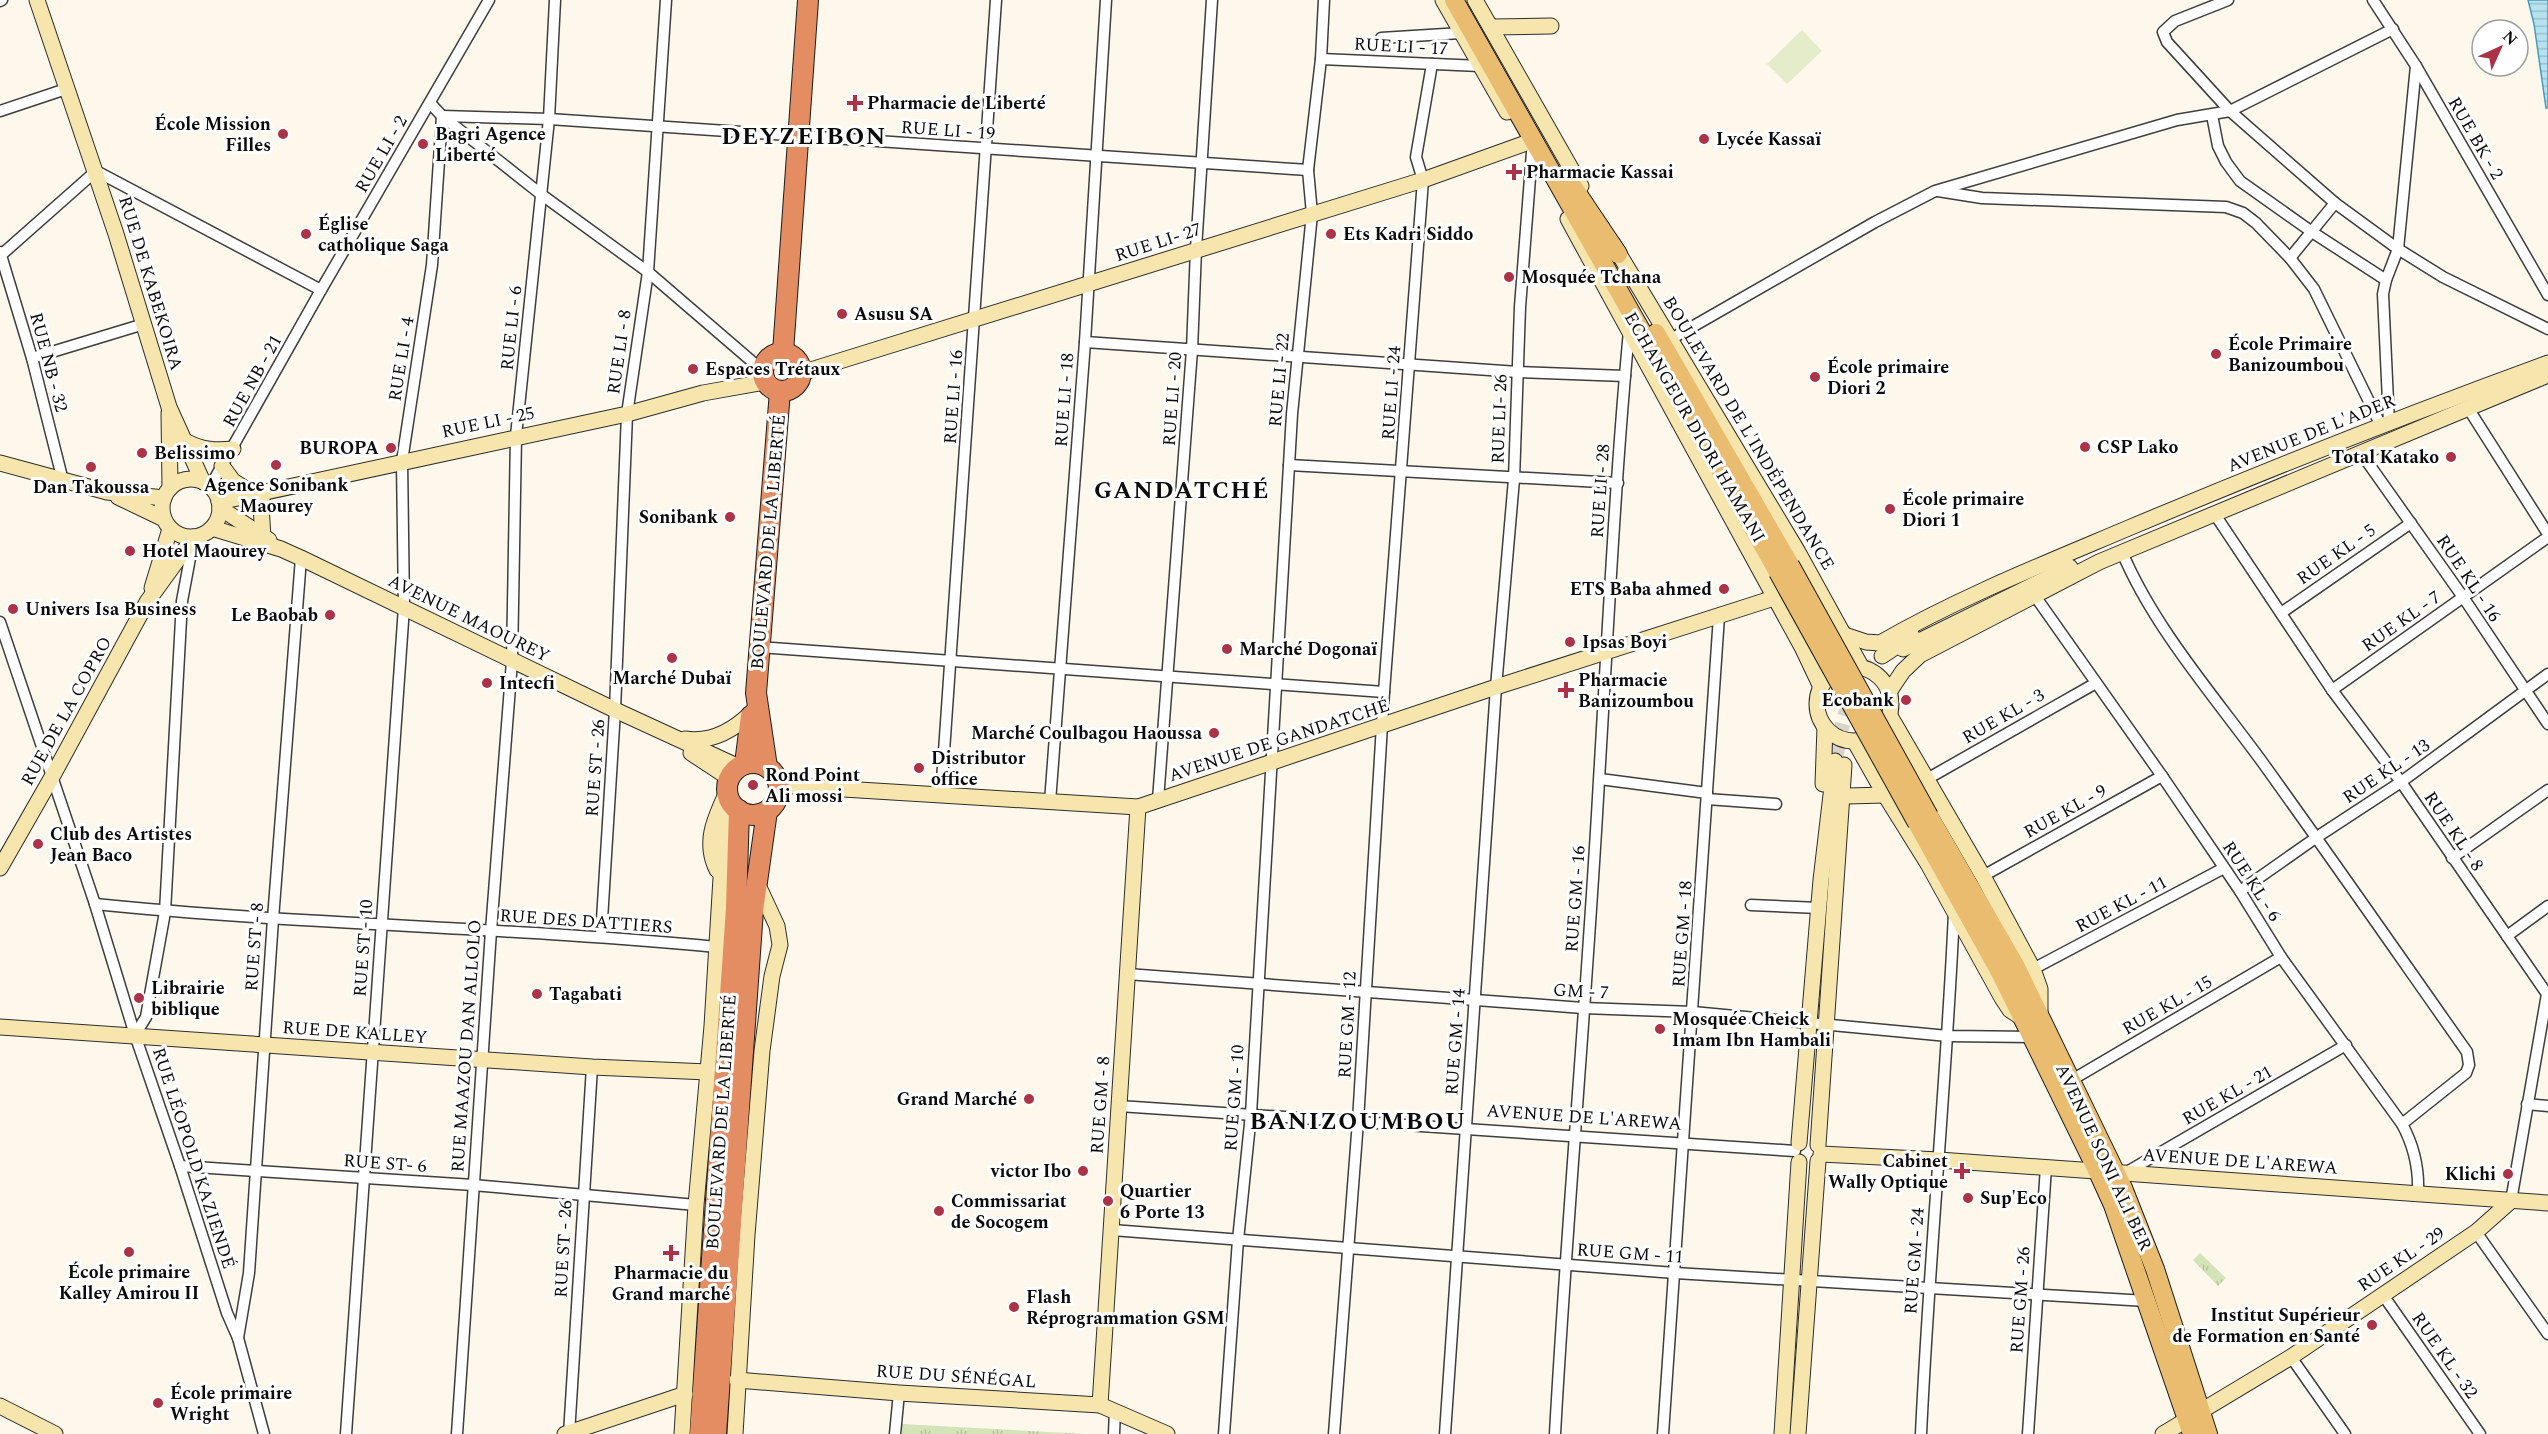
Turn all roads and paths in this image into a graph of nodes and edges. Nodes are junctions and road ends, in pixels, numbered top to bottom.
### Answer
1 (37, 0) edge
2 (489, 0) edge
3 (555, 0) edge
4 (666, 0) edge
5 (808, 0) edge
6 (996, 0) edge
7 (1106, 0) edge
8 (1212, 0) edge
9 (1324, 0) edge
10 (1443, 0) edge
11 (1454, 0) edge
12 (1467, 0) edge
13 (1475, 0) edge
14 (2228, 0) edge
15 (2373, 0) edge
16 (1551, 26) dead end
17 (1491, 27) junction
18 (2393, 30) junction
19 (1461, 33) junction
20 (1382, 38) dead end
21 (1321, 59) junction
22 (1431, 64) junction
23 (1480, 66) junction
24 (2416, 66) junction
25 (66, 89) junction
26 (430, 103) junction
27 (0, 111) edge
28 (2230, 111) junction
29 (2212, 115) junction
30 (442, 116) junction
31 (549, 119) junction
32 (657, 128) junction
33 (798, 136) junction
34 (1529, 148) junction
35 (987, 149) junction
36 (1096, 156) junction
37 (1203, 165) junction
38 (1308, 170) junction
39 (96, 171) junction
40 (1424, 180) junction
41 (1563, 181) junction
42 (1935, 191) junction
43 (542, 195) junction
44 (2335, 203) junction
45 (1312, 213) junction
46 (2312, 232) junction
47 (1196, 249) junction
48 (2398, 249) junction
49 (0, 254) edge
50 (1618, 254) junction
51 (2290, 258) junction
52 (648, 272) junction
53 (2386, 280) junction
54 (1088, 285) junction
55 (321, 290) junction
56 (2548, 295) edge
57 (1624, 302) junction
58 (975, 321) junction
59 (144, 324) junction
60 (2548, 329) edge
61 (1629, 331) junction
62 (1671, 339) junction
63 (1085, 342) junction
64 (1192, 350) junction
65 (783, 352) junction
66 (1297, 356) junction
67 (32, 358) junction
68 (1409, 363) junction
69 (2548, 363) edge
70 (1518, 372) junction
71 (801, 373) junction
72 (2548, 375) edge
73 (1625, 376) junction
74 (1656, 380) junction
75 (769, 381) junction
76 (169, 407) junction
77 (2468, 408) junction
78 (627, 414) junction
79 (2385, 424) junction
80 (516, 436) junction
81 (186, 442) junction
82 (233, 449) junction
83 (2361, 453) junction
84 (402, 461) junction
85 (0, 463) edge
86 (1289, 465) junction
87 (222, 466) junction
88 (1402, 471) junction
89 (1514, 479) junction
90 (63, 481) junction
91 (1618, 483) junction
92 (207, 485) junction
93 (107, 492) junction
94 (167, 493) junction
95 (258, 493) junction
96 (219, 505) junction
97 (2214, 513) junction
98 (2411, 523) junction
99 (167, 524) junction
100 (203, 534) junction
101 (2548, 536) edge
102 (263, 537) junction
103 (281, 549) junction
104 (2122, 552) junction
105 (301, 558) junction
106 (2099, 562) junction
107 (1784, 568) junction
108 (2035, 596) junction
109 (2463, 597) junction
110 (1774, 598) junction
111 (147, 602) junction
112 (404, 607) junction
113 (2280, 612) junction
114 (1719, 616) junction
115 (0, 622) edge
116 (1845, 635) junction
117 (759, 647) junction
118 (1605, 653) junction
119 (1883, 654) junction
120 (512, 661) junction
121 (951, 661) junction
122 (1059, 668) junction
123 (1862, 668) junction
124 (2548, 674) edge
125 (1169, 676) junction
126 (2096, 683) junction
127 (1276, 684) junction
128 (1496, 687) junction
129 (1821, 687) junction
130 (2332, 690) junction
131 (2525, 691) junction
132 (1384, 692) junction
133 (1889, 692) junction
134 (754, 702) junction
135 (615, 710) junction
136 (1890, 716) junction
137 (2548, 724) edge
138 (1383, 726) junction
139 (1825, 727) junction
140 (673, 737) junction
141 (1853, 741) junction
142 (1271, 763) junction
143 (767, 767) junction
144 (2162, 776) junction
145 (52, 777) junction
146 (1600, 779) junction
147 (1927, 779) junction
148 (2401, 782) junction
149 (778, 785) junction
150 (736, 786) junction
151 (2548, 790) edge
152 (941, 795) junction
153 (1885, 795) junction
154 (1707, 796) junction
155 (1847, 796) junction
156 (1158, 800) junction
157 (1050, 802) junction
158 (1776, 804) dead end
159 (1138, 807) junction
160 (767, 811) junction
161 (1923, 819) joint
162 (2317, 837) junction
163 (2452, 858) junction
164 (0, 868) edge
165 (2224, 868) junction
166 (1983, 876) junction
167 (1821, 880) junction
168 (757, 883) junction
169 (1837, 889) junction
170 (2240, 891) junction
171 (95, 904) junction
172 (1751, 905) dead end
173 (2548, 906) edge
174 (1819, 908) junction
175 (1954, 910) junction
176 (165, 912) junction
177 (273, 919) junction
178 (381, 924) junction
179 (490, 931) junction
180 (602, 936) junction
181 (2507, 936) junction
182 (716, 947) junction
183 (2281, 957) junction
184 (2033, 969) junction
185 (1127, 974) junction
186 (1258, 984) junction
187 (1365, 991) junction
188 (2548, 994) edge
189 (1474, 1000) junction
190 (1583, 1008) junction
191 (1693, 1012) junction
192 (2032, 1019) junction
193 (1809, 1024) junction
194 (1827, 1026) junction
195 (0, 1027) edge
196 (135, 1035) junction
197 (1948, 1036) junction
198 (2033, 1037) junction
199 (264, 1045) junction
200 (2346, 1046) junction
201 (2543, 1046) edge
202 (373, 1052) junction
203 (482, 1059) junction
204 (592, 1067) junction
205 (708, 1072) junction
206 (2070, 1081) junction
207 (2527, 1104) junction
208 (1119, 1106) junction
209 (2548, 1106) edge
210 (1251, 1114) junction
211 (1358, 1121) junction
212 (2402, 1124) junction
213 (1466, 1128) junction
214 (1576, 1136) junction
215 (1683, 1143) junction
216 (1798, 1152) junction
217 (1819, 1153) junction
218 (1938, 1160) junction
219 (180, 1166) junction
220 (2046, 1167) junction
221 (257, 1171) junction
222 (2113, 1173) junction
223 (364, 1178) junction
224 (473, 1185) junction
225 (2418, 1192) junction
226 (583, 1197) junction
227 (2511, 1201) junction
228 (2548, 1203) edge
229 (696, 1205) junction
230 (1112, 1230) junction
231 (2476, 1232) junction
232 (1238, 1240) junction
233 (1347, 1248) junction
234 (1458, 1256) junction
235 (1565, 1265) junction
236 (1675, 1273) junction
237 (1791, 1279) junction
238 (1809, 1280) junction
239 (1928, 1288) junction
240 (2037, 1295) junction
241 (2383, 1295) junction
242 (2147, 1301) junction
243 (2548, 1334) edge
244 (238, 1338) junction
245 (2291, 1357) junction
246 (737, 1380) junction
247 (899, 1393) junction
248 (685, 1394) junction
249 (1100, 1405) junction
250 (0, 1406) edge
251 (1115, 1410) junction
252 (2194, 1421) edge
253 (568, 1433) edge
254 (55, 1434) edge
255 (264, 1434) edge
256 (346, 1434) edge
257 (457, 1434) edge
258 (682, 1434) edge
259 (700, 1434) edge
260 (716, 1434) edge
261 (735, 1434) edge
262 (895, 1434) edge
263 (1114, 1434) edge
264 (1167, 1434) edge
265 (1224, 1434) edge
266 (1334, 1434) edge
267 (1444, 1434) edge
268 (1555, 1434) edge
269 (1663, 1434) edge
270 (1782, 1434) edge
271 (1798, 1434) edge
272 (1921, 1434) edge
273 (2028, 1434) edge
274 (2163, 1434) edge
275 (2208, 1434) edge
276 (2345, 1434) edge
277 (2480, 1434) edge

1 - 25 main road, RUE DE KABEKOIRA
2 - 26 street, RUE LI - 2
3 - 31 street, RUE LI - 6
4 - 32 street, RUE LI - 8
5 - 33 highway
6 - 35 street, RUE LI - 16
7 - 36 street, RUE LI - 18
8 - 37 street, RUE LI - 20
9 - 21 street, RUE LI - 22
10 - 19 main road
11 - 41 main road, ECHANGEUR DIORI HAMANI
12 - 41 main road, ECHANGEUR DIORI HAMANI
13 - 17 main road, BOULEVARD DE L'INDÉPENDANCE
14 - 28 street
15 - 18 street, RUE BK - 2
16 - 17 main road
17 - 50 main road, BOULEVARD DE L'INDÉPENDANCE
18 - 24 street, RUE BK - 2
18 - 28 street
19 - 20 street
19 - 23 main road
21 - 22 street, RUE LI - 17
21 - 38 street, RUE LI - 22
22 - 23 street, RUE LI - 17
22 - 40 street, RUE LI - 24
23 - 34 main road
24 - 48 street
24 - 56 street, RUE BK - 2
25 - 27 street
25 - 39 main road, RUE DE KABEKOIRA
26 - 30 street
26 - 55 street, RUE LI - 2
28 - 29 street
28 - 44 street
29 - 42 street
29 - 46 street
30 - 31 street, RUE LI - 19
30 - 43 street
30 - 84 street, RUE LI - 4
31 - 32 street, RUE LI - 19
31 - 43 street, RUE LI - 6
32 - 33 street, RUE LI - 19
32 - 52 street, RUE LI - 8
33 - 35 street, RUE LI - 19
33 - 65 highway
34 - 40 main road, RUE LI- 27
34 - 61 main road
34 - 70 street, RUE LI- 26
35 - 36 street, RUE LI - 19
35 - 58 street, RUE LI - 16
36 - 37 street, RUE LI - 19
36 - 54 street, RUE LI - 18
37 - 38 street, RUE LI - 19
37 - 47 street, RUE LI - 20
38 - 45 street, RUE LI - 22
39 - 49 street
39 - 55 street
39 - 59 main road, RUE DE KABEKOIRA
40 - 45 main road, RUE LI- 27
40 - 68 street, RUE LI - 24
41 - 50 main road
41 - 57 main road, ECHANGEUR DIORI HAMANI
41 - 107 main road, ECHANGEUR DIORI HAMANI
42 - 51 street
42 - 62 street
43 - 52 street
43 - 80 street, RUE LI - 6
44 - 46 street
44 - 48 street
45 - 47 main road, RUE LI- 27
45 - 66 street, RUE LI - 22
46 - 51 street
46 - 53 street
47 - 54 main road, RUE LI- 27
47 - 64 street, RUE LI - 20
48 - 53 street
48 - 60 street
49 - 67 street, RUE NB - 32
50 - 62 main road, BOULEVARD DE L'INDÉPENDANCE
51 - 79 street
52 - 75 street
52 - 78 street, RUE LI - 8
53 - 79 street
54 - 58 main road, RUE LI- 27
54 - 63 street, RUE LI - 18
55 - 82 street, RUE NB - 21
57 - 74 main road
57 - 107 main road, ECHANGEUR DIORI HAMANI
58 - 71 main road, RUE LI- 27
58 - 121 street, RUE LI - 16
59 - 67 street
59 - 76 main road, RUE DE KABEKOIRA
61 - 73 street, RUE LI - 28
61 - 74 main road
62 - 116 main road, BOULEVARD DE L'INDÉPENDANCE
63 - 64 street
63 - 122 street, RUE LI - 18
64 - 66 street
64 - 125 street, RUE LI - 20
65 - 71 highway
65 - 75 highway
66 - 68 street
66 - 86 street, RUE LI - 22
67 - 90 street, RUE NB - 32
68 - 70 street
68 - 88 street, RUE LI - 24
69 - 79 main road, AVENUE DE L'ADER
70 - 73 street
70 - 89 street, RUE LI- 26
71 - 75 highway
72 - 77 main road, AVENUE DE L'ADER
73 - 91 street, RUE LI - 28
74 - 110 main road
75 - 78 main road, RUE LI - 25
75 - 117 highway, BOULEVARD DE LA LIBERTÉ
76 - 81 main road, RUE DE KABEKOIRA
76 - 94 main road, RUE DE KABEKOIRA
77 - 83 main road, AVENUE DE L'ADER
77 - 101 street
78 - 80 main road, RUE LI - 25
78 - 135 street, RUE LI - 8
79 - 119 main road, AVENUE DE L'ADER
80 - 84 main road, RUE LI - 25
80 - 120 street, RUE LI - 6
81 - 82 main road
81 - 92 main road, RUE DE KABEKOIRA
82 - 87 street, RUE NB - 21
83 - 97 main road, AVENUE DE L'ADER
83 - 98 street, RUE KL - 16
84 - 95 main road, RUE LI - 25
84 - 112 street, RUE LI - 4
85 - 90 main road
86 - 88 street
86 - 127 street, RUE LI - 22
87 - 92 street, RUE NB - 21
87 - 95 main road
88 - 89 street
88 - 132 street, RUE LI - 24
89 - 91 street
89 - 128 street, RUE LI- 26
90 - 93 main road
91 - 118 street, RUE LI - 28
92 - 94 main road
92 - 96 main road
93 - 94 main road
93 - 99 main road
94 - 99 main road
95 - 96 main road, RUE LI - 25
95 - 102 main road
96 - 100 main road
96 - 102 main road, AVENUE MAOUREY
97 - 104 main road, AVENUE DE L'ADER
97 - 113 street, RUE KL - 8
98 - 109 street, RUE KL - 16
98 - 113 street, RUE KL - 5
99 - 100 main road
99 - 111 main road, RUE DE LA COPRO
100 - 103 main road, AVENUE MAOUREY
100 - 111 main road, RUE DE LA COPRO
100 - 176 street, RUE LÉOPOLD KAZIENDÉ
101 - 109 street, RUE KL - 7
102 - 103 main road, AVENUE MAOUREY
103 - 105 main road, AVENUE MAOUREY
104 - 106 main road, AVENUE DE L'ADER
104 - 162 street
105 - 112 main road, AVENUE MAOUREY
105 - 177 street, RUE ST - 8
106 - 108 main road, AVENUE DE L'ADER
106 - 119 main road, AVENUE DE L'ADER
107 - 161 main road, ECHANGEUR DIORI HAMANI, bridge
108 - 126 street, RUE KL - 6
108 - 133 main road, AVENUE DE L'ADER
109 - 130 street, RUE KL - 7
109 - 131 street, RUE KL - 16
110 - 114 main road, AVENUE DE GANDATCHÉ
110 - 129 main road
111 - 145 main road, RUE DE LA COPRO
112 - 120 main road, AVENUE MAOUREY
112 - 178 street, RUE ST - 10
113 - 130 street, RUE KL - 8
114 - 118 main road, AVENUE DE GANDATCHÉ
114 - 154 street, RUE GM - 18
115 - 145 street
116 - 119 main road
116 - 123 main road, BOULEVARD DE L'INDÉPENDANCE
117 - 121 street
117 - 134 highway, BOULEVARD DE LA LIBERTÉ
118 - 128 main road, AVENUE DE GANDATCHÉ
118 - 146 street, RUE GM - 16
119 - 123 main road, AVENUE DE L'ADER
120 - 135 main road, AVENUE MAOUREY
120 - 179 street, RUE MAAZOU DAN ALLOLO
121 - 122 street
121 - 152 street, RUE LI - 16
122 - 125 street
122 - 157 street, RUE LI - 18
123 - 129 main road
123 - 133 main road
124 - 131 street, RUE KL - 13
125 - 127 street
125 - 156 street, RUE LI - 20
126 - 144 street, RUE KL - 6
126 - 147 street, RUE KL - 3
127 - 132 street
127 - 142 street, RUE LI - 22
128 - 138 main road, AVENUE DE GANDATCHÉ
128 - 189 street, RUE GM - 14
129 - 139 main road
130 - 148 street, RUE KL - 8
131 - 137 street, RUE KL - 16
131 - 148 street, RUE KL - 13
132 - 138 street, RUE LI - 24
133 - 136 main road
134 - 140 main road
134 - 143 highway, BOULEVARD DE LA LIBERTÉ
134 - 150 highway, BOULEVARD DE LA LIBERTÉ
135 - 140 main road, AVENUE MAOUREY
135 - 180 street, RUE ST - 26
136 - 141 main road
136 - 147 main road, AVENUE SONI ALI BER
138 - 142 main road, AVENUE DE GANDATCHÉ
138 - 187 street, RUE GM - 12
139 - 141 main road
139 - 167 main road
140 - 150 main road, AVENUE MAOUREY
141 - 153 main road, AVENUE SONI ALI BER
141 - 155 main road
142 - 156 main road, AVENUE DE GANDATCHÉ
142 - 186 street, RUE GM - 10
143 - 149 highway
143 - 150 highway
144 - 165 street, RUE KL - 6
144 - 166 street, RUE KL - 9
145 - 164 main road, RUE DE LA COPRO
145 - 171 street
146 - 154 street
146 - 190 street, RUE GM - 16
147 - 166 main road, AVENUE SONI ALI BER
148 - 162 street, RUE KL - 13
148 - 163 street, RUE KL - 8
149 - 152 main road, AVENUE DE GANDATCHÉ
149 - 160 highway
150 - 160 highway
150 - 182 main road, BOULEVARD DE LA LIBERTÉ
150 - 259 highway, BOULEVARD DE LA LIBERTÉ
151 - 163 street
152 - 157 main road, AVENUE DE GANDATCHÉ
153 - 155 main road
153 - 175 main road, AVENUE SONI ALI BER
154 - 158 street
154 - 191 street, RUE GM - 18
155 - 169 main road
156 - 159 main road, AVENUE DE GANDATCHÉ
157 - 159 main road, AVENUE DE GANDATCHÉ
159 - 185 main road, RUE GM - 8
160 - 168 highway, BOULEVARD DE LA LIBERTÉ
161 - 192 main road, AVENUE SONI ALI BER
162 - 170 street, RUE KL - 13
162 - 212 street
163 - 181 street, RUE KL - 8
165 - 170 street, RUE KL - 6
165 - 184 street, RUE KL - 11
166 - 184 main road, AVENUE SONI ALI BER
167 - 169 main road
167 - 174 main road
168 - 246 main road, BOULEVARD DE LA LIBERTÉ
168 - 260 highway, BOULEVARD DE LA LIBERTÉ
169 - 194 main road
170 - 183 street, RUE KL - 6
171 - 176 street, RUE DES DATTIERS
171 - 196 street
172 - 174 street
173 - 181 street
174 - 193 main road
175 - 192 main road, AVENUE SONI ALI BER
175 - 197 street, RUE GM - 24
176 - 177 street, RUE DES DATTIERS
176 - 196 street, RUE LÉOPOLD KAZIENDÉ
177 - 178 street, RUE DES DATTIERS
177 - 199 street, RUE ST - 8
178 - 179 street, RUE DES DATTIERS
178 - 202 street, RUE ST - 10
179 - 180 street, RUE DES DATTIERS
179 - 203 street, RUE MAAZOU DAN ALLOLO
180 - 182 street, RUE DES DATTIERS
181 - 188 street, RUE KL - 8
182 - 205 main road, BOULEVARD DE LA LIBERTÉ
183 - 200 street, RUE KL - 6
183 - 206 street, RUE KL - 15
184 - 192 main road, AVENUE SONI ALI BER
185 - 186 street, GM - 7
185 - 208 main road, RUE GM - 8
186 - 187 street, GM - 7
186 - 210 street, RUE GM - 10
187 - 189 street, GM - 7
187 - 211 street, RUE GM - 12
188 - 201 street, RUE KL - 8
189 - 190 street, GM - 7
189 - 213 street, RUE GM - 14
190 - 191 street, GM - 7
190 - 214 street, RUE GM - 16
191 - 193 street, GM - 7
191 - 215 street, RUE GM - 18
192 - 198 main road, AVENUE SONI ALI BER
192 - 206 main road, AVENUE SONI ALI BER
193 - 194 street, GM - 7
193 - 216 main road
194 - 197 street, GM - 7
194 - 217 main road
195 - 196 main road, RUE DE KALLEY
196 - 199 main road, RUE DE KALLEY
196 - 219 street, RUE LÉOPOLD KAZIENDÉ
197 - 198 street, GM - 7
197 - 218 street, RUE GM - 24
198 - 222 main road, AVENUE SONI ALI BER
199 - 202 main road, RUE DE KALLEY
199 - 221 street, RUE ST - 8
200 - 212 street, RUE KL - 6
200 - 222 street, RUE KL - 21
201 - 207 street, RUE KL - 8
202 - 203 main road, RUE DE KALLEY
202 - 223 street, RUE ST - 10
203 - 204 main road, RUE DE KALLEY
203 - 224 street, RUE MAAZOU DAN ALLOLO
204 - 205 main road, RUE DE KALLEY
204 - 226 street, RUE ST - 26
205 - 229 main road, BOULEVARD DE LA LIBERTÉ
206 - 222 main road, AVENUE SONI ALI BER
207 - 209 street
207 - 227 street, RUE KL - 8
208 - 210 street, AVENUE DE L'AREWA
208 - 230 main road, RUE GM - 8
210 - 211 street, AVENUE DE L'AREWA
210 - 232 street, RUE GM - 10
211 - 213 street, AVENUE DE L'AREWA
211 - 233 street, RUE GM - 12
212 - 225 street, RUE KL - 6
213 - 214 street, AVENUE DE L'AREWA
213 - 234 street, RUE GM - 14
214 - 215 street, AVENUE DE L'AREWA
214 - 235 street, RUE GM - 16
215 - 216 street, AVENUE DE L'AREWA
215 - 236 street, RUE GM - 18
216 - 217 main road
216 - 217 main road
216 - 237 main road
217 - 218 main road, AVENUE DE L'AREWA
217 - 238 main road
218 - 220 main road, AVENUE DE L'AREWA
218 - 239 street, RUE GM - 24
219 - 221 street, RUE ST- 6
219 - 244 street, RUE LÉOPOLD KAZIENDÉ
220 - 222 main road, AVENUE DE L'AREWA
220 - 240 street, RUE GM - 26
221 - 223 street, RUE ST- 6
221 - 244 street, RUE ST - 8
222 - 225 main road, AVENUE DE L'AREWA
222 - 242 main road, AVENUE SONI ALI BER
222 - 252 main road, AVENUE SONI ALI BER
223 - 224 street, RUE ST- 6
223 - 256 street, RUE ST - 10
224 - 226 street, RUE ST- 6
224 - 257 street, RUE MAAZOU DAN ALLOLO
225 - 227 main road, AVENUE DE L'AREWA
226 - 229 street, RUE ST- 6
226 - 253 street, RUE ST - 26
227 - 228 main road, AVENUE DE L'AREWA
227 - 231 main road, RUE KL - 29
229 - 248 main road, BOULEVARD DE LA LIBERTÉ
230 - 232 street, RUE GM - 11
230 - 249 main road, RUE GM - 8
231 - 241 main road, RUE KL - 29
231 - 243 street
232 - 233 street, RUE GM - 11
232 - 265 street, RUE GM - 10
233 - 234 street, RUE GM - 11
233 - 266 street, RUE GM - 12
234 - 235 street, RUE GM - 11
234 - 267 street, RUE GM - 14
235 - 236 street, RUE GM - 11
235 - 268 street, RUE GM - 16
236 - 237 street, RUE GM - 11
236 - 269 street, RUE GM - 18
237 - 238 street, RUE GM - 11
237 - 270 main road
238 - 239 street, RUE GM - 11
238 - 271 main road
239 - 240 street, RUE GM - 11
239 - 272 street, RUE GM - 24
240 - 242 street, RUE GM - 11
240 - 273 street, RUE GM - 26
241 - 245 main road, RUE KL - 29
241 - 277 street, RUE KL - 32
242 - 252 main road, AVENUE SONI ALI BER
244 - 255 street, RUE LÉOPOLD KAZIENDÉ
245 - 252 main road, RUE KL - 29
245 - 276 street
246 - 247 main road, RUE DU SÉNÉGAL
246 - 261 main road, BOULEVARD DE LA LIBERTÉ
247 - 249 main road, RUE DU SÉNÉGAL
247 - 262 street
248 - 253 main road
248 - 258 main road, BOULEVARD DE LA LIBERTÉ
249 - 251 main road, RUE DU SÉNÉGAL
250 - 254 main road
251 - 263 street
251 - 264 main road, RUE DU SÉNÉGAL
252 - 274 main road, RUE KL - 29
252 - 275 main road, AVENUE SONI ALI BER

